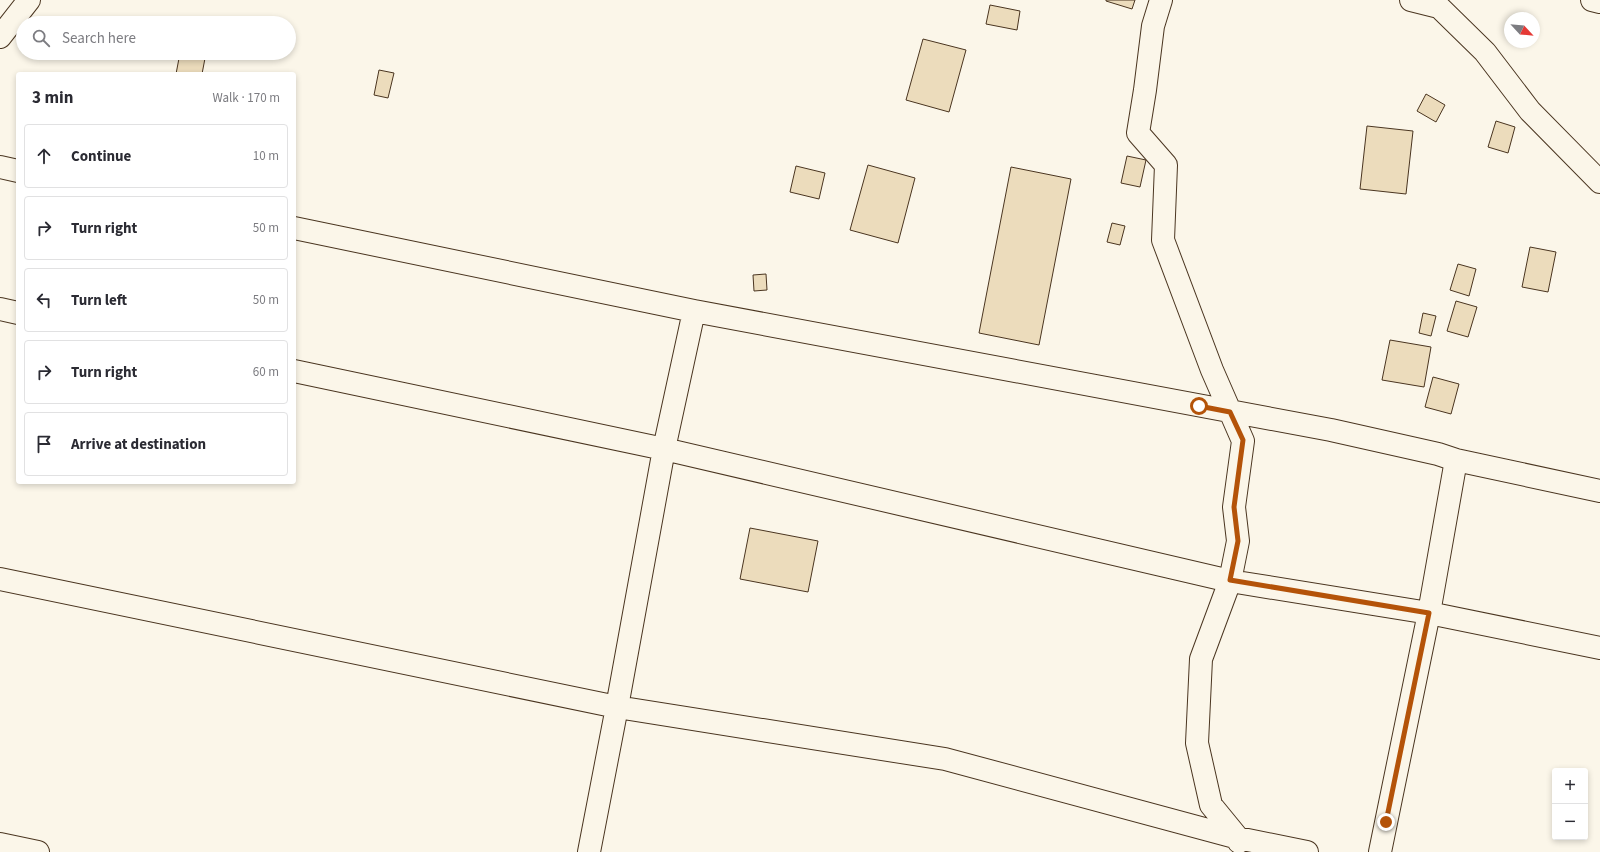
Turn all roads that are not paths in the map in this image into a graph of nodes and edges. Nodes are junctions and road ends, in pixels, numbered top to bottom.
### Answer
1 (28, 0) edge
2 (1161, 0) edge
3 (1411, 0) edge
4 (1592, 0) edge
5 (1600, 2) edge
6 (1448, 4) edge
7 (0, 37) edge
8 (0, 168) edge
9 (16, 171) edge
10 (1600, 182) edge
11 (296, 228) edge
12 (0, 309) edge
13 (694, 311) junction
14 (16, 313) edge
15 (296, 371) edge
16 (1230, 412) junction
17 (664, 449) junction
18 (1456, 460) junction
19 (1600, 490) edge
20 (0, 579) edge
21 (1230, 580) junction
22 (1429, 613) junction
23 (1600, 648) edge
24 (617, 707) junction
25 (0, 844) edge
26 (1239, 845) edge
27 (38, 852) edge
28 (589, 852) edge
29 (1307, 852) edge
30 (1380, 852) edge

1 - 7 street
2 - 16 street
3 - 6 street
4 - 5 street
6 - 10 street
8 - 9 street
11 - 13 street
12 - 14 street
13 - 16 street
13 - 17 street
15 - 17 street
16 - 18 street
16 - 21 street
17 - 21 street
17 - 24 street
18 - 19 street
18 - 22 street
20 - 24 street
21 - 22 street
21 - 26 street
22 - 23 street
22 - 30 street
24 - 26 street
24 - 28 street
25 - 27 street
26 - 29 street

